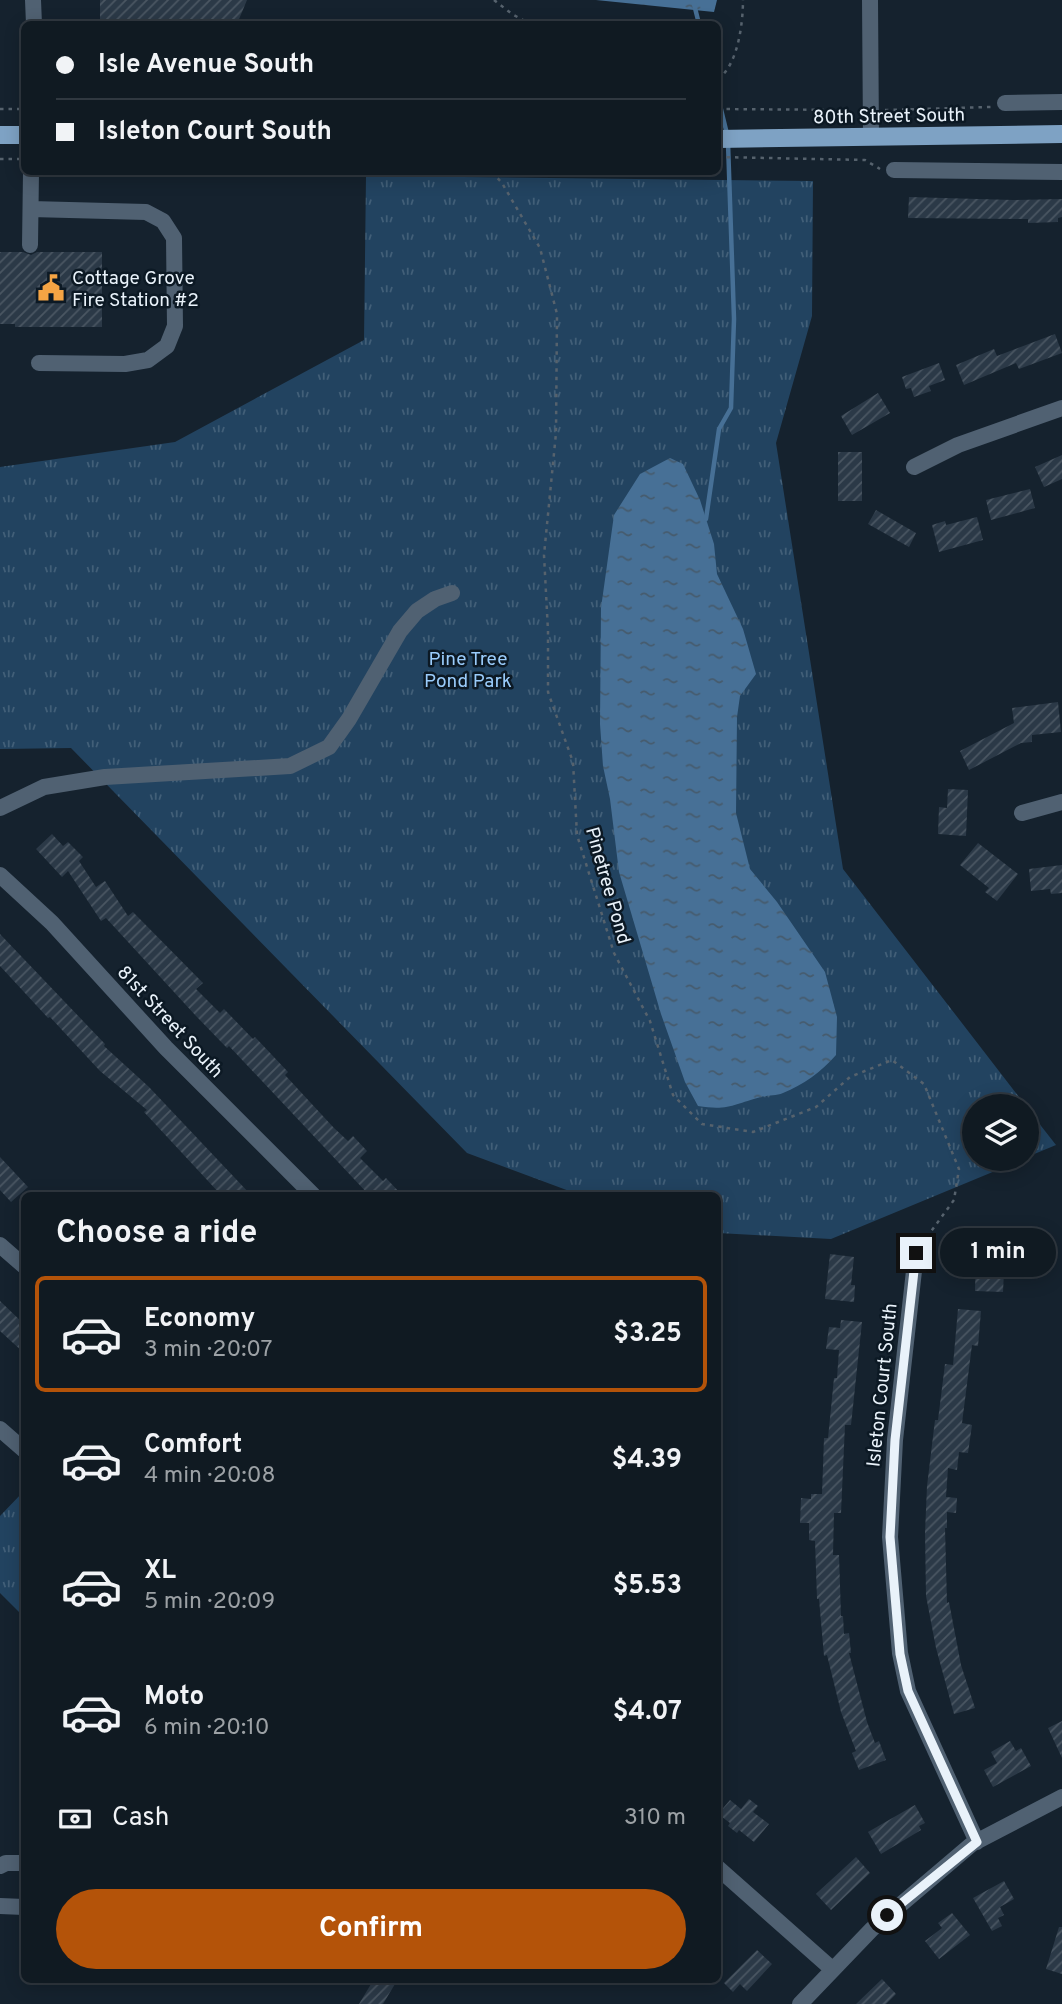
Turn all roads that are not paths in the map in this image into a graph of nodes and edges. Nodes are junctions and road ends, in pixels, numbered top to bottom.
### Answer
1 (33, 0) edge
2 (870, 0) edge
3 (34, 21) edge
4 (1005, 103) dead end
5 (1062, 103) edge
6 (1062, 134) edge
7 (0, 135) edge
8 (21, 135) edge
9 (871, 137) junction
10 (721, 139) edge
11 (894, 170) road end
12 (1062, 172) edge
13 (31, 175) edge
14 (31, 209) junction
15 (30, 245) dead end
16 (39, 363) dead end
17 (1062, 408) edge
18 (914, 467) dead end
19 (452, 593) dead end
20 (1062, 802) edge
21 (0, 808) edge
22 (1022, 813) dead end
23 (0, 875) edge
24 (310, 1192) edge
25 (0, 1245) edge
26 (916, 1253) road end
27 (21, 1263) edge
28 (0, 1429) edge
29 (21, 1447) edge
30 (1062, 1797) edge
31 (977, 1842) junction
32 (21, 1863) edge
33 (0, 1866) edge
34 (721, 1871) edge
35 (0, 1906) edge
36 (21, 1907) edge
37 (832, 1969) junction
38 (800, 2004) edge

1 - 3 street
2 - 9 street
4 - 5 street
6 - 9 main road, 80th Street South
7 - 8 main road
9 - 10 main road, 80th Street South
11 - 12 street
13 - 14 street
14 - 15 street
14 - 16 street
17 - 18 street
19 - 21 street
20 - 22 street
23 - 24 street, 81st Street South
25 - 27 street
26 - 31 street, Isleton Court South
28 - 29 street
30 - 31 street
31 - 37 street
32 - 33 street
34 - 37 street
35 - 36 street
37 - 38 street

